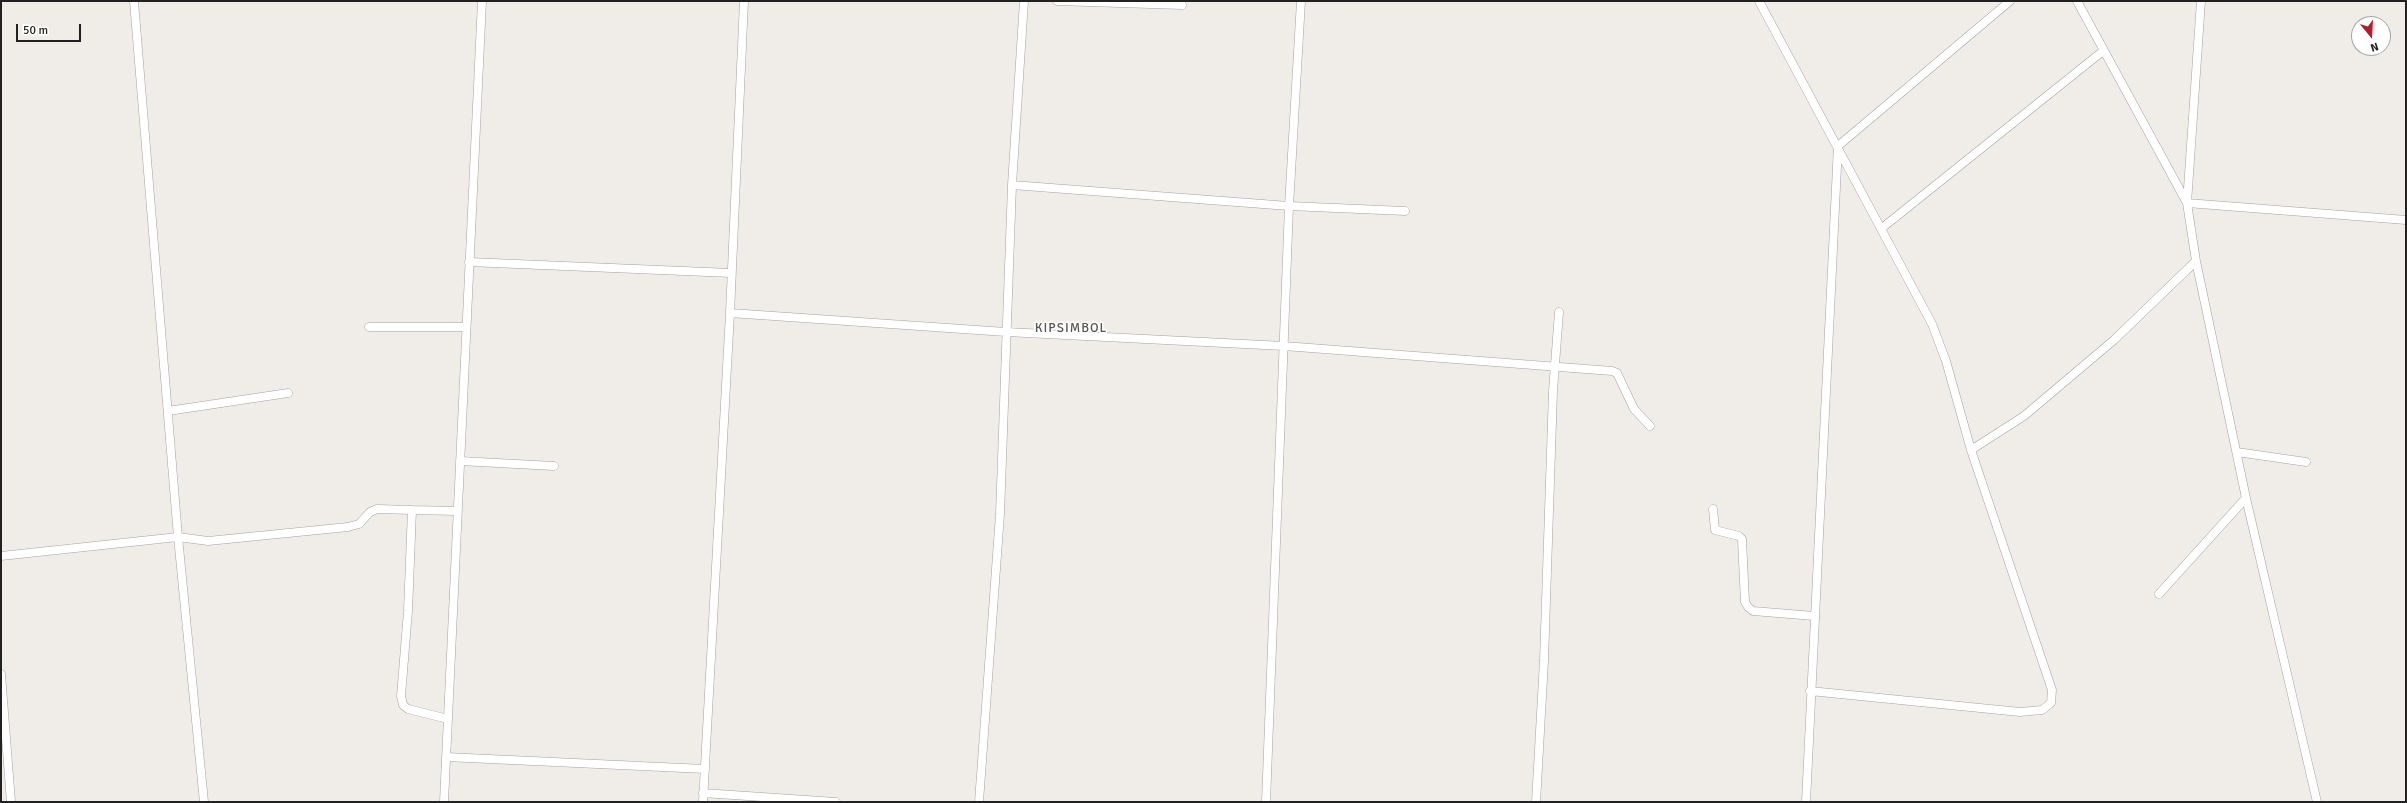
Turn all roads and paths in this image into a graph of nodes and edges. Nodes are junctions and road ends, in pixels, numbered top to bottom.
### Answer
1 (134, 1) edge
2 (482, 1) edge
3 (744, 1) edge
4 (1024, 1) edge
5 (1057, 1) edge
6 (1301, 1) edge
7 (1759, 1) edge
8 (2010, 1) edge
9 (2077, 1) edge
10 (2201, 1) edge
11 (1182, 5) dead end
12 (2103, 51) junction
13 (1838, 146) junction
14 (1012, 185) junction
15 (2187, 203) junction
16 (1289, 206) junction
17 (1405, 210) dead end
18 (2406, 220) edge
19 (1882, 228) junction
20 (2196, 261) junction
21 (469, 262) junction
22 (732, 273) junction
23 (1558, 312) dead end
24 (730, 313) junction
25 (369, 326) dead end
26 (466, 327) junction
27 (1006, 332) junction
28 (1284, 346) junction
29 (1555, 365) junction
30 (288, 393) dead end
31 (168, 411) junction
32 (1650, 426) dead end
33 (1971, 450) junction
34 (2236, 452) junction
35 (460, 461) junction
36 (2306, 462) dead end
37 (554, 466) dead end
38 (2246, 498) junction
39 (1713, 509) dead end
40 (412, 510) junction
41 (456, 512) junction
42 (178, 537) junction
43 (1, 556) edge
44 (2159, 594) dead end
45 (1814, 616) junction
46 (1, 674) edge
47 (1810, 691) junction
48 (448, 719) junction
49 (446, 757) junction
50 (705, 769) junction
51 (704, 793) junction
52 (11, 802) edge
53 (204, 802) edge
54 (444, 802) edge
55 (703, 802) edge
56 (836, 802) edge
57 (979, 802) edge
58 (1266, 802) edge
59 (1536, 802) edge
60 (1806, 802) edge
61 (2317, 802) edge

1 - 31 street
2 - 21 street
3 - 22 street
4 - 14 street
5 - 11 street
6 - 16 street
7 - 13 street
8 - 13 street
9 - 12 street
10 - 15 street
12 - 15 street
12 - 19 street
13 - 19 street
13 - 45 street
14 - 16 street
14 - 27 street
15 - 18 street
15 - 20 street
16 - 17 street
16 - 28 street
19 - 33 street
20 - 33 street
20 - 34 street
21 - 22 street
21 - 26 street
22 - 24 street
23 - 29 street
24 - 27 street
24 - 50 street
25 - 26 street
26 - 35 street
27 - 28 street
27 - 57 street
28 - 29 street
28 - 58 street
29 - 32 street
29 - 59 street
30 - 31 street
31 - 42 street
33 - 47 street
34 - 36 street
34 - 38 street
35 - 37 street
35 - 41 street
38 - 44 street
38 - 61 street
39 - 45 street
40 - 41 street
40 - 42 street
40 - 48 street
41 - 48 street
42 - 43 street
42 - 53 street
45 - 47 street
46 - 52 street
47 - 60 street
48 - 49 street
49 - 50 street
49 - 54 street
50 - 51 street
51 - 55 street
51 - 56 street

